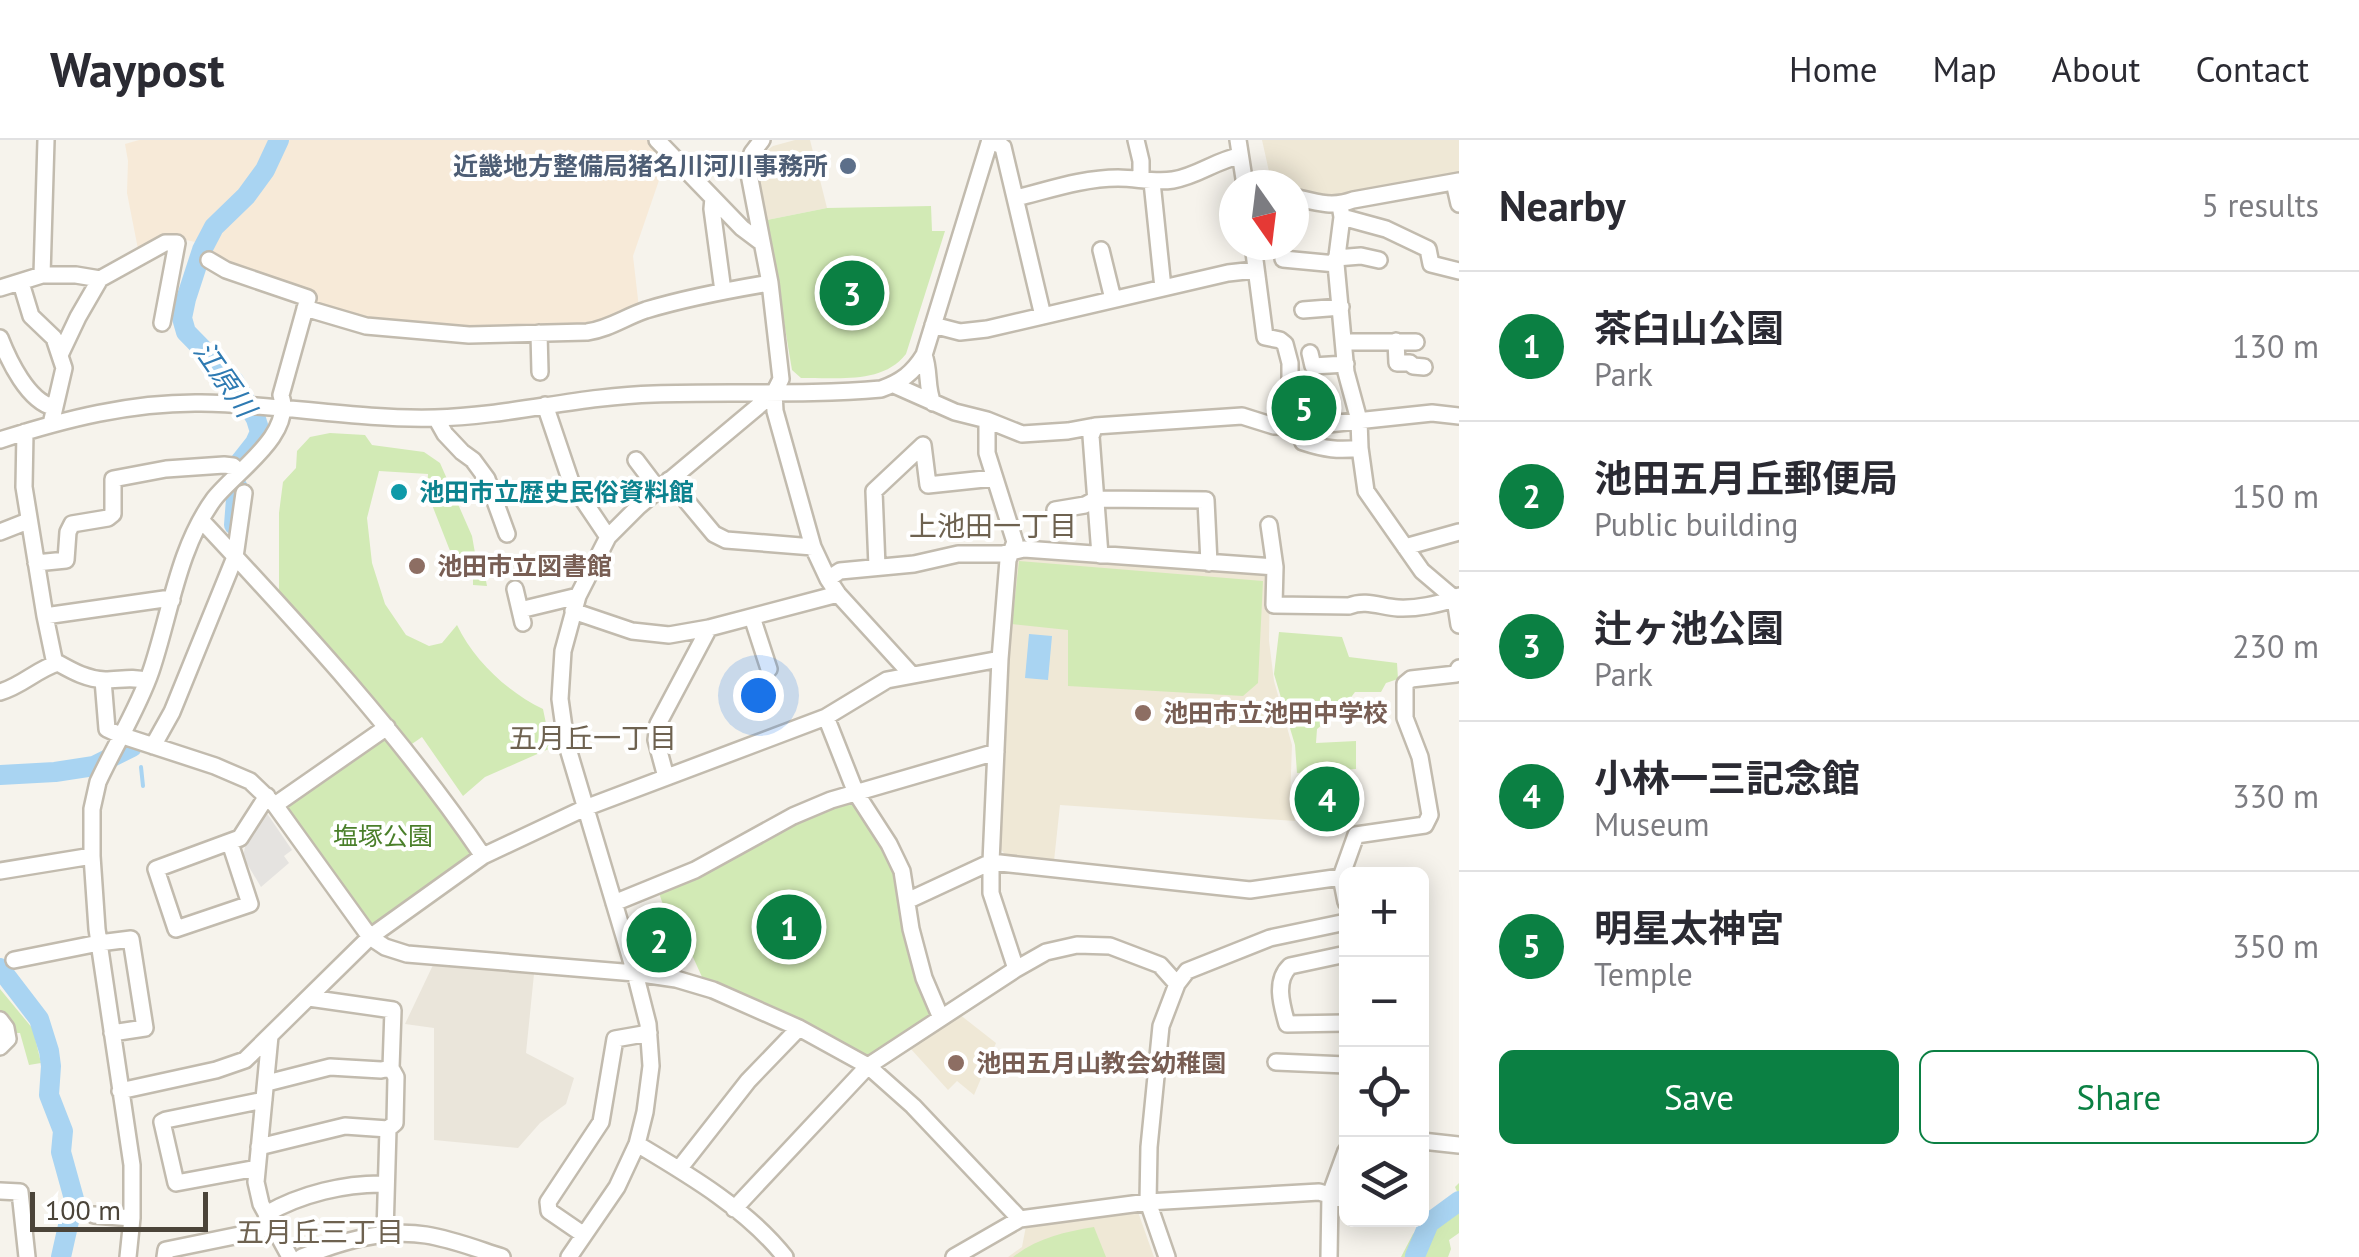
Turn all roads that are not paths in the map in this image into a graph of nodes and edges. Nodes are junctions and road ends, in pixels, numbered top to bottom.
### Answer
1 (46, 140) edge
2 (657, 140) edge
3 (762, 140) edge
4 (990, 140) edge
5 (1136, 140) edge
6 (1239, 148) edge
7 (1146, 180) junction
8 (1456, 181) edge
9 (713, 198) junction
10 (1016, 198) junction
11 (1309, 200) edge
12 (1459, 204) edge
13 (1341, 211) junction
14 (176, 243) junction
15 (762, 243) junction
16 (194, 250) dead end
17 (1101, 250) dead end
18 (208, 260) dead end
19 (1254, 260) edge
20 (1309, 260) edge
21 (1380, 260) dead end
22 (1336, 261) junction
23 (1254, 270) junction
24 (1459, 270) edge
25 (42, 275) junction
26 (100, 278) junction
27 (21, 282) junction
28 (770, 282) junction
29 (0, 288) edge
30 (1164, 288) junction
31 (722, 291) junction
32 (1113, 299) junction
33 (1341, 307) junction
34 (305, 308) junction
35 (1303, 310) dead end
36 (1043, 316) junction
37 (162, 323) dead end
38 (933, 325) junction
39 (539, 333) junction
40 (0, 338) edge
41 (1396, 341) junction
42 (1345, 342) junction
43 (1416, 342) dead end
44 (1310, 354) dead end
45 (60, 356) junction
46 (924, 356) junction
47 (1346, 364) junction
48 (1424, 367) dead end
49 (540, 372) dead end
50 (894, 385) junction
51 (774, 393) junction
52 (933, 403) junction
53 (545, 406) junction
54 (285, 408) junction
55 (52, 416) junction
56 (1459, 416) edge
57 (436, 418) junction
58 (987, 420) junction
59 (1359, 420) junction
60 (1095, 426) junction
61 (1300, 426) junction
62 (25, 432) junction
63 (0, 440) edge
64 (1360, 448) junction
65 (636, 460) dead end
66 (207, 466) junction
67 (240, 472) junction
68 (994, 478) junction
69 (664, 485) junction
70 (244, 494) dead end
71 (215, 499) junction
72 (1096, 499) junction
73 (1056, 510) dead end
74 (28, 520) junction
75 (202, 521) junction
76 (1269, 525) dead end
77 (0, 532) edge
78 (1459, 532) edge
79 (508, 534) dead end
80 (608, 537) junction
81 (813, 547) junction
82 (1405, 547) junction
83 (1013, 552) junction
84 (232, 553) junction
85 (1100, 555) junction
86 (36, 563) junction
87 (1209, 563) junction
88 (878, 567) junction
89 (1275, 567) junction
90 (828, 579) junction
91 (516, 590) dead end
92 (838, 594) junction
93 (1457, 597) edge
94 (172, 600) junction
95 (576, 604) junction
96 (45, 616) junction
97 (752, 616) junction
98 (1459, 625) edge
99 (709, 628) junction
100 (1000, 659) junction
101 (55, 664) junction
102 (1459, 668) edge
103 (770, 669) dead end
104 (911, 674) junction
105 (103, 680) junction
106 (147, 681) junction
107 (0, 692) edge
108 (826, 717) junction
109 (386, 727) junction
110 (120, 735) junction
111 (154, 746) junction
112 (996, 752) junction
113 (666, 778) junction
114 (856, 793) junction
115 (271, 801) junction
116 (585, 808) junction
117 (230, 844) junction
118 (92, 856) junction
119 (482, 856) junction
120 (991, 862) junction
121 (1345, 867) edge
122 (0, 870) edge
123 (1339, 877) edge
124 (907, 901) junction
125 (614, 904) junction
126 (1339, 923) edge
127 (370, 937) junction
128 (99, 943) junction
129 (1339, 956) edge
130 (14, 960) dead end
131 (1016, 968) junction
132 (635, 974) junction
133 (1177, 984) junction
134 (309, 998) junction
135 (941, 1018) junction
136 (0, 1020) edge
137 (1339, 1023) edge
138 (800, 1028) junction
139 (112, 1033) junction
140 (649, 1033) junction
141 (270, 1036) junction
142 (0, 1047) edge
143 (1276, 1062) dead end
144 (1339, 1065) edge
145 (868, 1066) junction
146 (392, 1068) junction
147 (120, 1091) junction
148 (266, 1092) junction
149 (388, 1129) junction
150 (1429, 1142) edge
151 (637, 1144) junction
152 (1459, 1145) edge
153 (260, 1148) junction
154 (257, 1168) junction
155 (679, 1169) junction
156 (386, 1184) junction
157 (0, 1191) edge
158 (1338, 1198) edge
159 (1148, 1202) junction
160 (734, 1209) junction
161 (94, 1215) dead end
162 (132, 1218) junction
163 (268, 1220) junction
164 (1020, 1220) junction
165 (385, 1234) junction
166 (584, 1235) junction
167 (447, 1239) junction
168 (28, 1257) edge
169 (128, 1257) edge
170 (166, 1257) edge
171 (290, 1257) edge
172 (302, 1257) edge
173 (441, 1257) edge
174 (502, 1257) edge
175 (570, 1257) edge
176 (785, 1257) edge
177 (954, 1257) edge
178 (1166, 1257) edge
179 (1329, 1257) edge

1 - 25 street
2 - 9 street
3 - 15 street
4 - 10 street
4 - 38 street
5 - 7 street
6 - 7 street
7 - 10 street
7 - 30 street
8 - 12 street
8 - 13 street
9 - 15 street
9 - 31 street
10 - 36 street
11 - 13 street
13 - 22 street
13 - 24 street
14 - 16 street
14 - 26 street
14 - 37 street
15 - 28 street
17 - 32 street
18 - 34 street
19 - 23 street
20 - 22 street
21 - 22 street
22 - 33 street
23 - 30 street
23 - 61 street
25 - 26 street
25 - 27 street
26 - 45 street
27 - 29 street
27 - 45 street
28 - 31 street
28 - 51 street
30 - 32 street
31 - 39 street
32 - 36 street
33 - 35 street
33 - 42 street
34 - 39 street
34 - 54 street
36 - 38 street
38 - 46 street
39 - 49 street
40 - 55 street
41 - 42 street
41 - 43 street
41 - 48 street
42 - 47 street
44 - 47 street
45 - 55 street
46 - 50 street
46 - 52 street
47 - 59 street
50 - 51 street
50 - 52 street
51 - 53 street
51 - 69 street
51 - 81 street
52 - 58 street
53 - 57 street
53 - 80 street
54 - 55 street
54 - 57 street
54 - 67 street
55 - 62 street
56 - 59 street
57 - 79 street
58 - 60 street
58 - 68 street
59 - 61 street
59 - 64 street
60 - 61 street
60 - 72 street
61 - 64 street
62 - 63 street
62 - 74 street
64 - 82 street
65 - 69 street
66 - 67 street
66 - 71 street
66 - 86 street
67 - 71 street
68 - 83 street
68 - 88 street
69 - 80 street
69 - 81 street
70 - 84 street
71 - 75 street
72 - 73 street
72 - 85 street
72 - 87 street
74 - 77 street
74 - 86 street
75 - 84 street
75 - 94 street
76 - 89 street
78 - 82 street
80 - 95 street
81 - 90 street
82 - 93 street
83 - 85 street
83 - 88 street
83 - 100 street
84 - 109 street
84 - 111 street
85 - 87 street
86 - 96 street
87 - 89 street
88 - 90 street
89 - 93 street
90 - 92 street
91 - 95 street
92 - 97 street
92 - 104 street
93 - 98 street
94 - 96 street
94 - 106 street
95 - 99 street
95 - 116 street
96 - 101 street
97 - 99 street
97 - 103 street
99 - 113 street
100 - 104 street
100 - 112 street
101 - 105 street
101 - 107 street
102 - 121 street
104 - 108 street
105 - 106 street
105 - 110 street
106 - 110 street
108 - 113 street
108 - 114 street
109 - 115 street
109 - 119 street
110 - 111 street
110 - 118 street
111 - 115 street
112 - 114 street
112 - 120 street
113 - 116 street
114 - 124 street
114 - 125 street
115 - 117 street
115 - 127 street
116 - 119 street
116 - 125 street
117 - 117 street
118 - 122 street
118 - 128 street
119 - 127 street
120 - 123 street
120 - 124 street
120 - 131 street
124 - 135 street
125 - 132 street
126 - 133 street
127 - 132 street
127 - 134 street
128 - 130 street
128 - 139 street
128 - 139 street
129 - 137 street
131 - 133 street
131 - 135 street
132 - 138 street
132 - 140 street
133 - 159 street
134 - 141 street
134 - 146 street
135 - 145 street
136 - 142 street
138 - 145 street
138 - 155 street
139 - 147 street
140 - 151 street
140 - 166 street
141 - 147 street
141 - 148 street
143 - 144 street
145 - 160 street
145 - 164 street
146 - 148 street
146 - 149 street
147 - 162 street
148 - 153 street
148 - 154 street
149 - 153 street
149 - 156 street
150 - 152 street
151 - 155 street
151 - 166 street
153 - 154 street
154 - 163 street
155 - 160 street
156 - 163 street
156 - 165 street
157 - 168 street
158 - 159 street
158 - 179 street
159 - 164 street
159 - 178 street
160 - 176 street
161 - 162 street
162 - 169 street
163 - 170 street
163 - 171 street
164 - 177 street
165 - 167 street
165 - 172 street
166 - 175 street
167 - 173 street
167 - 174 street

